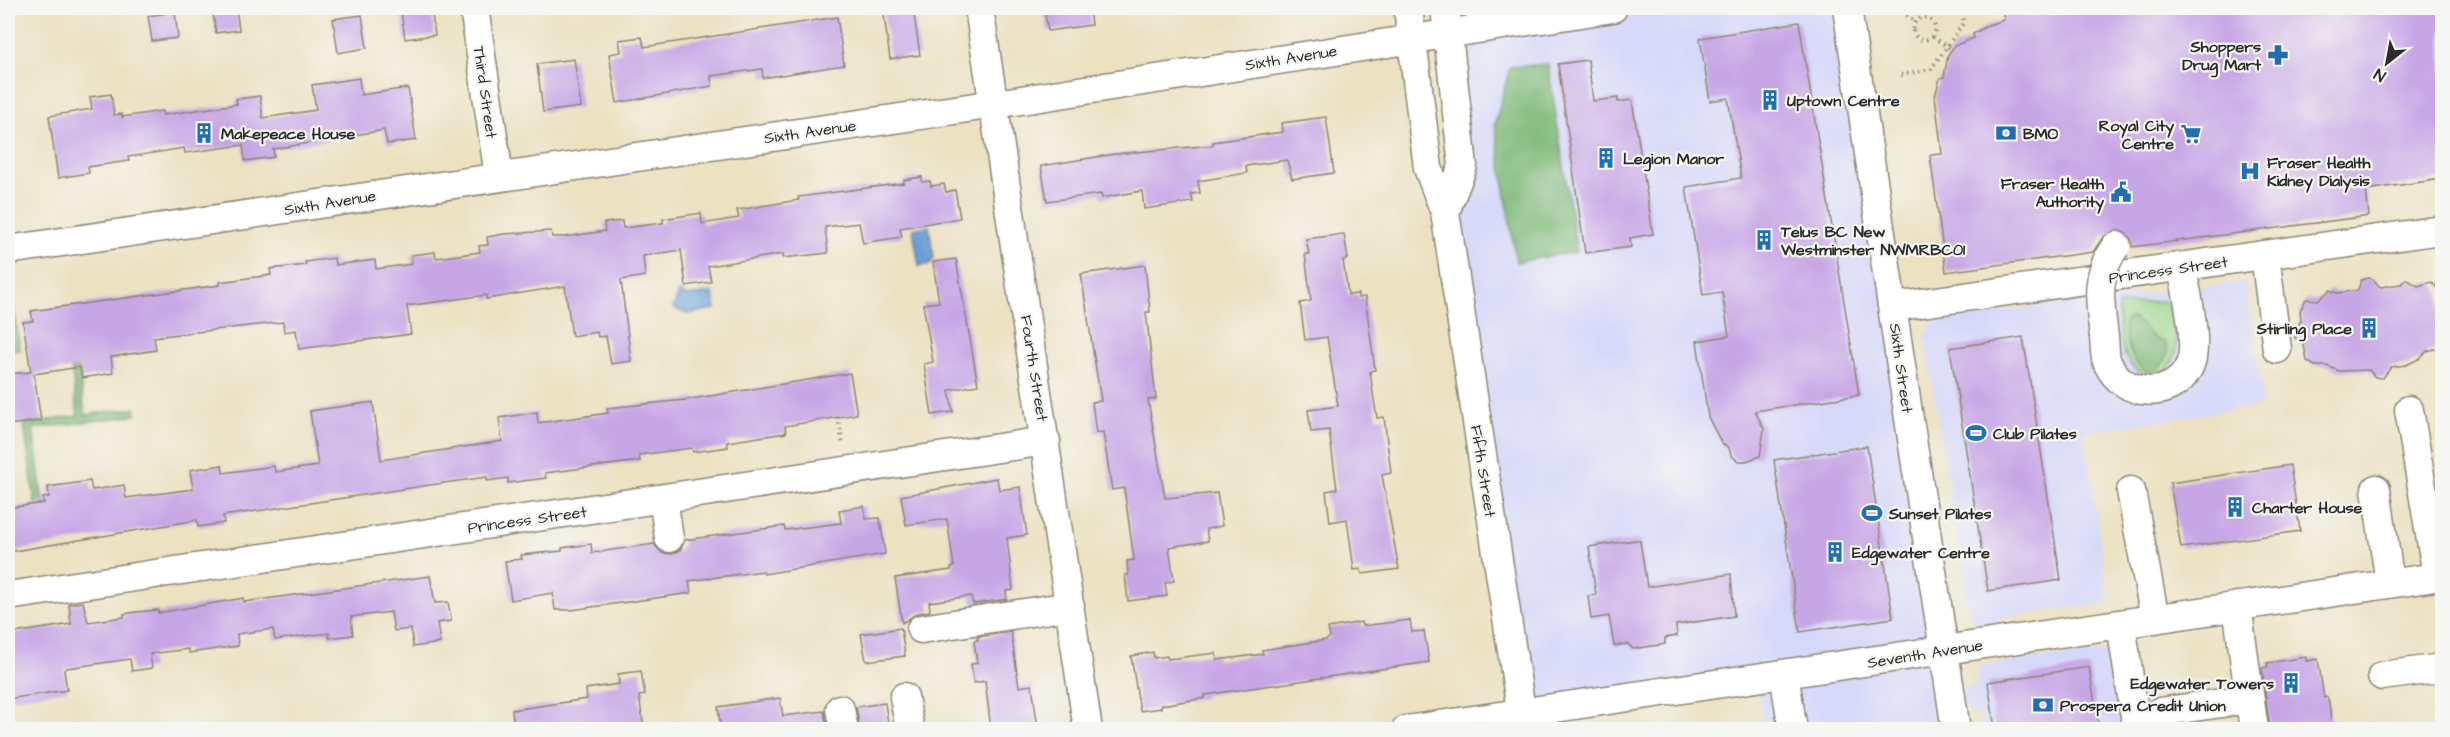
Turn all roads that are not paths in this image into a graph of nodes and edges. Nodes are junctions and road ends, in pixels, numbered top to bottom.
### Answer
1 (474, 8) edge
2 (979, 8) edge
3 (1408, 8) edge
4 (1613, 8) edge
5 (1848, 8) edge
6 (1446, 19) edge
7 (1412, 37) junction
8 (995, 104) junction
9 (500, 176) junction
10 (1445, 212) junction
11 (2442, 230) edge
12 (2116, 246) dead end
13 (8, 250) edge
14 (2265, 255) junction
15 (2182, 267) junction
16 (1893, 307) junction
17 (2277, 350) dead end
18 (2409, 410) dead end
19 (1046, 441) junction
20 (2376, 489) dead end
21 (2131, 491) dead end
22 (663, 498) junction
23 (2434, 513) edge
24 (669, 537) dead end
25 (2440, 576) edge
26 (2390, 583) junction
27 (8, 596) edge
28 (1070, 606) junction
29 (2237, 606) junction
30 (2155, 619) junction
31 (2121, 624) junction
32 (921, 629) dead end
33 (1944, 650) junction
34 (2442, 668) edge
35 (1784, 675) junction
36 (2382, 676) dead end
37 (904, 697) dead end
38 (2250, 699) junction
39 (1523, 721) edge
40 (910, 729) edge
41 (1089, 729) edge
42 (1406, 729) edge
43 (1793, 729) edge
44 (1956, 729) edge
45 (2137, 729) edge
46 (2161, 729) edge
47 (2254, 729) edge

1 - 9 street, Third Street
2 - 8 street, Fourth Street
3 - 7 street, Fifth Street
4 - 6 street, Sixth Avenue
5 - 16 street, Sixth Street
6 - 7 street, Sixth Avenue
6 - 10 street
7 - 8 street, Sixth Avenue
7 - 10 street, Fifth Street
8 - 9 street, Sixth Avenue
8 - 19 street, Fourth Street
9 - 13 street, Sixth Avenue
10 - 39 street, Fifth Street
11 - 14 street, Princess Street
12 - 15 street, bridge
14 - 15 street, Princess Street
14 - 17 street
15 - 16 street, Princess Street
16 - 33 street, Sixth Street
18 - 23 street
19 - 22 street, Princess Street
19 - 28 street, Fourth Street
20 - 26 street
21 - 30 street
22 - 24 street
22 - 27 street, Princess Street
23 - 25 street
25 - 26 street, Seventh Avenue
26 - 29 street, Seventh Avenue
28 - 32 street
28 - 41 street, Fourth Street
29 - 30 street, Seventh Avenue
29 - 38 street
30 - 31 street, Seventh Avenue
31 - 33 street, Seventh Avenue
31 - 45 street
33 - 35 street, Seventh Avenue
33 - 44 street, Sixth Street
34 - 36 street
35 - 39 street, Seventh Avenue
35 - 43 street
37 - 40 street
38 - 46 street
38 - 47 street
39 - 42 street, Seventh Avenue

